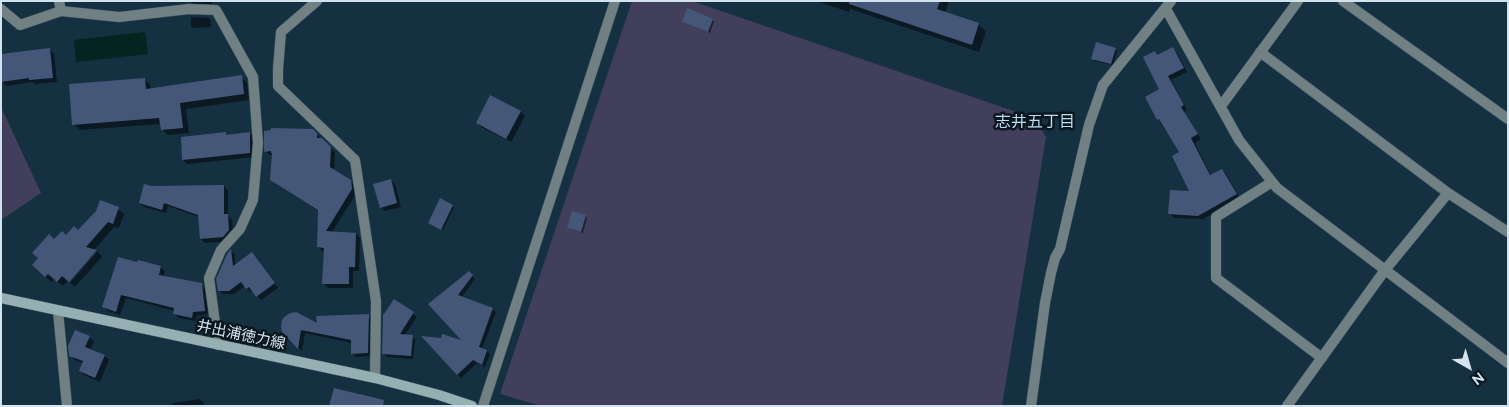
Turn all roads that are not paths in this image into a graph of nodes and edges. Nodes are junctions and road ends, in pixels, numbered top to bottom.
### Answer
1 (317, 1) edge
2 (615, 1) edge
3 (1298, 1) edge
4 (1343, 1) edge
5 (1168, 5) edge
6 (60, 6) edge
7 (216, 6) edge
8 (1, 9) edge
9 (1260, 52) junction
10 (1221, 106) junction
11 (1508, 119) edge
12 (1272, 182) junction
13 (1448, 193) junction
14 (1508, 232) edge
15 (1385, 270) junction
16 (1, 298) edge
17 (58, 311) junction
18 (218, 345) junction
19 (1322, 358) junction
20 (1508, 363) edge
21 (376, 378) junction
22 (66, 406) edge
23 (472, 406) edge
24 (483, 406) edge
25 (1030, 406) edge
26 (1288, 406) edge

1 - 21 street
2 - 24 street
3 - 9 street
4 - 11 street
5 - 10 street
5 - 25 street
6 - 7 street
6 - 8 street
7 - 18 street
9 - 10 street
9 - 13 street
10 - 12 street
12 - 15 street
12 - 19 street
13 - 14 street
13 - 15 street
15 - 19 street
15 - 20 street
16 - 17 main road, 井出浦徳力線
17 - 18 main road, 井出浦徳力線
17 - 22 street
18 - 21 main road, 井出浦徳力線
19 - 26 street
21 - 23 main road, 井出浦徳力線

